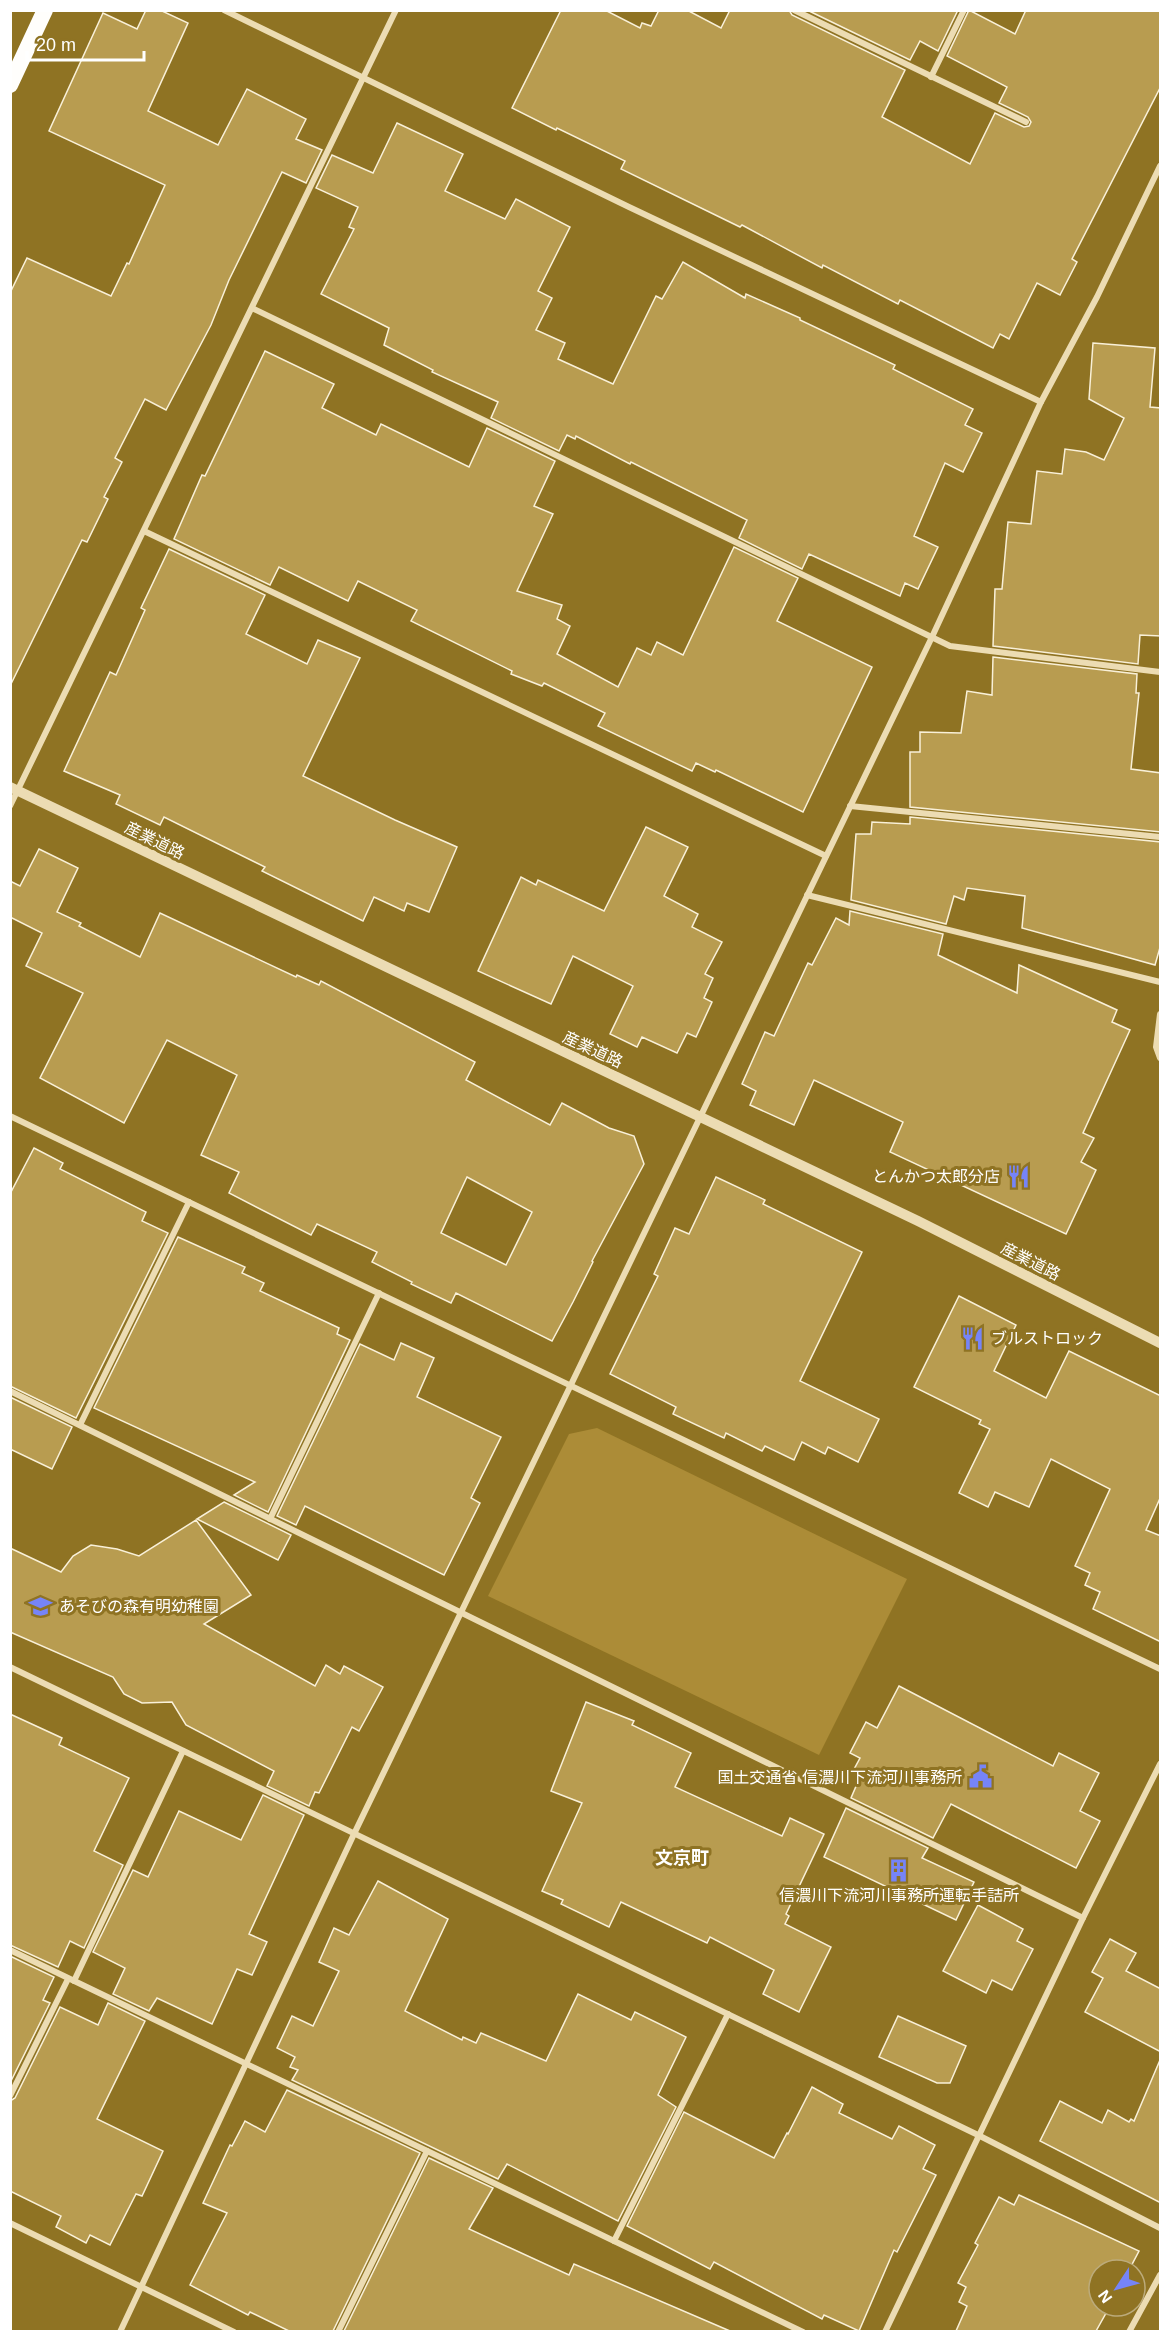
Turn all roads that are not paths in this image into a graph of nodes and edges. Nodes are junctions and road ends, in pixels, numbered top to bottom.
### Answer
1 (45, 10) edge
2 (224, 10) edge
3 (396, 10) edge
4 (794, 10) edge
5 (964, 10) edge
6 (931, 77) junction
7 (364, 78) junction
8 (10, 85) edge
9 (1026, 122) dead end
10 (1161, 166) edge
11 (252, 308) junction
12 (1041, 402) junction
13 (144, 531) junction
14 (932, 637) junction
15 (1161, 672) edge
16 (14, 789) edge
17 (10, 806) edge
18 (850, 806) junction
19 (1161, 837) edge
20 (826, 856) junction
21 (807, 896) junction
22 (1161, 982) edge
23 (1161, 1014) edge
24 (1161, 1058) edge
25 (10, 1116) edge
26 (700, 1116) junction
27 (189, 1202) junction
28 (379, 1293) junction
29 (1161, 1343) edge
30 (570, 1386) junction
31 (10, 1391) edge
32 (80, 1425) junction
33 (270, 1519) junction
34 (461, 1612) junction
35 (13, 1668) edge
36 (1161, 1669) edge
37 (10, 1678) edge
38 (183, 1751) junction
39 (1161, 1764) edge
40 (354, 1834) junction
41 (1083, 1918) junction
42 (10, 1950) edge
43 (71, 1980) junction
44 (728, 2014) junction
45 (246, 2064) junction
46 (10, 2096) edge
47 (978, 2135) junction
48 (427, 2151) junction
49 (10, 2223) edge
50 (1161, 2229) edge
51 (614, 2241) junction
52 (1161, 2275) edge
53 (142, 2287) junction
54 (120, 2331) edge
55 (234, 2331) edge
56 (339, 2331) edge
57 (803, 2331) edge
58 (885, 2331) edge
59 (1129, 2331) edge

1 - 8 highway
2 - 7 street
3 - 7 street
4 - 6 street
5 - 6 street
6 - 9 street
7 - 11 street
7 - 12 street
10 - 12 street
11 - 13 street
11 - 14 street
12 - 14 street
13 - 16 street
13 - 20 street
14 - 15 street
14 - 18 street
16 - 17 street
16 - 26 street, 産業道路
18 - 19 street
18 - 20 street
20 - 21 street
21 - 22 street
21 - 26 street
23 - 24 street
25 - 27 street
26 - 29 street, 産業道路
26 - 30 street
27 - 28 street
27 - 32 street
28 - 30 street
28 - 33 street
30 - 34 street
30 - 36 street
31 - 32 street
32 - 33 street
33 - 34 street
34 - 40 street
34 - 41 street
35 - 37 street
35 - 38 street
38 - 40 street
38 - 43 street
39 - 41 street
40 - 44 street
40 - 45 street
41 - 47 street
42 - 43 street
43 - 45 street
43 - 46 street
44 - 47 street
44 - 51 street
45 - 48 street
45 - 53 street
47 - 50 street
47 - 58 street
48 - 51 street
48 - 56 street
49 - 53 street
51 - 57 street
52 - 59 street
53 - 54 street
53 - 55 street

